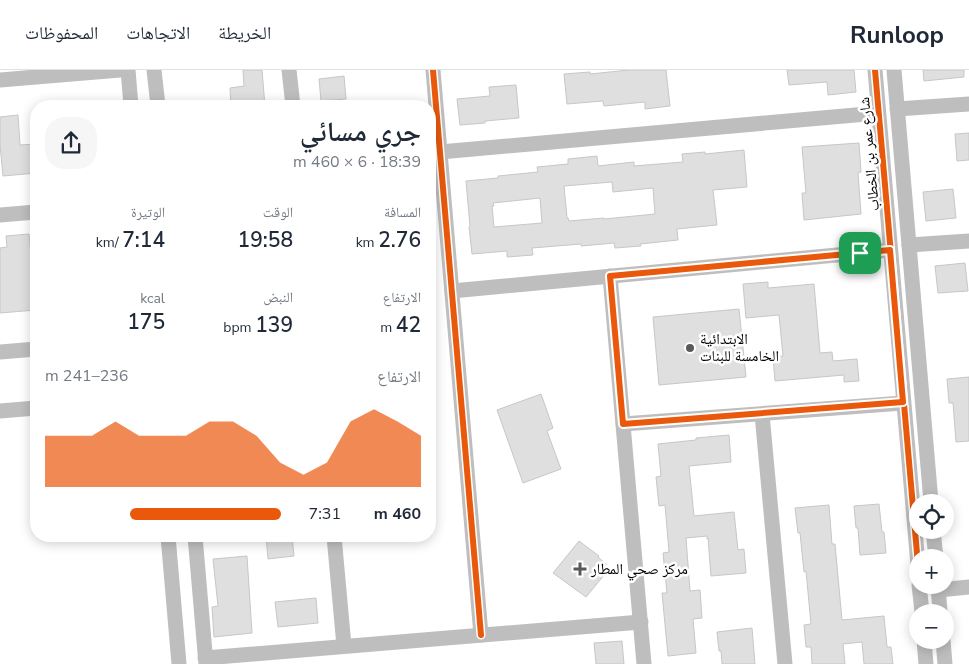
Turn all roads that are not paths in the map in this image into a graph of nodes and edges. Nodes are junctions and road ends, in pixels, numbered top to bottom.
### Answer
1 (120, 70) edge
2 (128, 70) edge
3 (154, 70) edge
4 (290, 70) edge
5 (433, 70) edge
6 (875, 70) edge
7 (894, 70) edge
8 (2, 77) edge
9 (130, 100) edge
10 (157, 100) edge
11 (292, 100) edge
12 (436, 100) edge
13 (969, 104) edge
14 (436, 105) edge
15 (897, 110) junction
16 (878, 113) junction
17 (440, 152) junction
18 (30, 212) edge
19 (0, 215) edge
20 (969, 241) edge
21 (909, 245) junction
22 (890, 250) junction
23 (610, 276) junction
24 (452, 291) junction
25 (30, 350) edge
26 (0, 352) edge
27 (903, 402) junction
28 (30, 408) edge
29 (0, 411) edge
30 (762, 414) junction
31 (623, 424) junction
32 (930, 494) edge
33 (169, 542) edge
34 (195, 542) edge
35 (335, 542) edge
36 (917, 549) edge
37 (954, 587) edge
38 (969, 587) edge
39 (640, 622) junction
40 (481, 635) junction
41 (344, 646) junction
42 (925, 649) edge
43 (944, 649) edge
44 (205, 661) edge
45 (179, 664) edge
46 (644, 664) edge
47 (785, 664) edge
48 (926, 664) edge
49 (945, 664) edge

1 - 8 street
2 - 9 street
3 - 10 street
4 - 11 street
5 - 12 street
6 - 16 street, شارع عمر بن الخطاب
7 - 15 street
13 - 15 street
14 - 17 street
15 - 21 street
16 - 17 street
16 - 22 street, شارع عمر بن الخطاب
17 - 24 street
18 - 19 street
20 - 21 street
21 - 32 street
22 - 23 street
22 - 27 street, شارع عمر بن الخطاب
23 - 24 street
23 - 31 street
24 - 40 street
25 - 26 street
27 - 30 street
27 - 36 street, شارع عمر بن الخطاب
28 - 29 street
30 - 31 street
30 - 47 street
31 - 39 street
33 - 45 street
34 - 44 street
35 - 41 street
37 - 38 street
39 - 40 street
39 - 46 street
40 - 41 street
41 - 44 street
42 - 48 street
43 - 49 street

